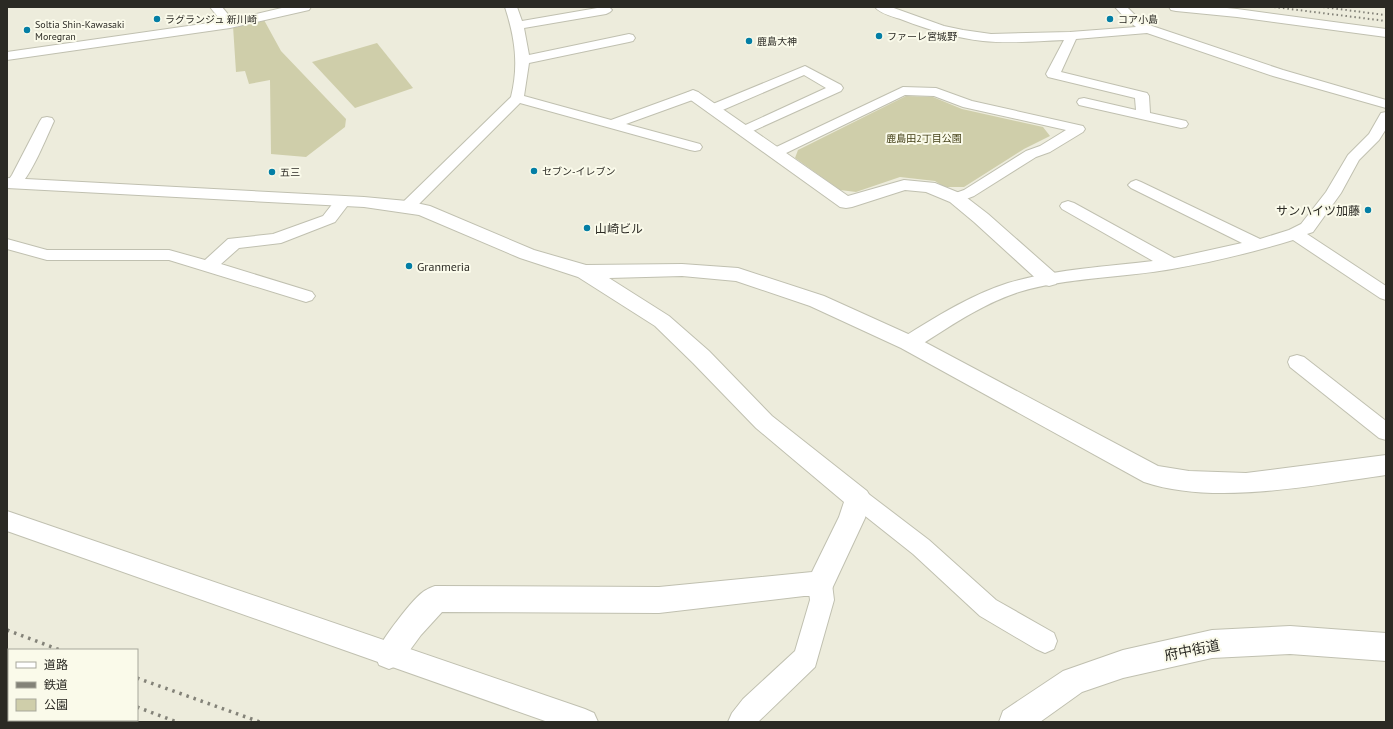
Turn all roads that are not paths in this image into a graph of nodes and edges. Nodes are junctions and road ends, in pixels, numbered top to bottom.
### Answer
1 (216, 7) edge
2 (304, 7) edge
3 (512, 7) edge
4 (881, 7) edge
5 (1121, 7) edge
6 (1176, 7) edge
7 (606, 10) dead end
8 (230, 24) junction
9 (518, 25) junction
10 (1148, 29) junction
11 (1386, 33) edge
12 (1072, 36) junction
13 (629, 38) dead end
14 (7, 56) edge
15 (524, 60) junction
16 (1386, 90) edge
17 (693, 95) joint
18 (517, 98) junction
19 (1084, 102) dead end
20 (1381, 102) edge
21 (713, 109) junction
22 (1143, 116) junction
23 (1386, 116) edge
24 (47, 121) dead end
25 (612, 124) junction
26 (1181, 124) dead end
27 (744, 131) junction
28 (695, 147) dead end
29 (775, 153) junction
30 (10, 183) edge
31 (1136, 184) dead end
32 (956, 198) junction
33 (343, 201) junction
34 (1068, 206) dead end
35 (407, 207) junction
36 (1295, 234) junction
37 (7, 244) edge
38 (1259, 245) junction
39 (1172, 264) junction
40 (208, 266) junction
41 (585, 272) junction
42 (1049, 279) junction
43 (1386, 294) edge
44 (306, 296) dead end
45 (909, 343) junction
46 (1297, 362) dead end
47 (1386, 432) edge
48 (1386, 465) edge
49 (858, 498) junction
50 (7, 521) edge
51 (820, 584) junction
52 (1045, 641) dead end
53 (1386, 647) edge
54 (390, 654) junction
55 (585, 722) edge
56 (741, 722) edge
57 (1014, 722) edge

1 - 8 lane
2 - 8 main road
3 - 9 lane
4 - 12 lane
5 - 10 lane
6 - 11 main road
7 - 9 lane
8 - 14 main road
9 - 15 lane
10 - 12 lane
10 - 20 lane
12 - 22 lane
13 - 15 lane
15 - 18 lane
16 - 20 lane
17 - 21 main road
17 - 25 lane
18 - 25 lane
18 - 35 lane
19 - 22 lane
21 - 27 main road
21 - 27 lane
22 - 26 lane
23 - 36 lane
24 - 30 lane
25 - 28 lane
27 - 29 main road
29 - 32 main road
29 - 32 lane
30 - 33 main road
31 - 38 lane
32 - 42 main road
33 - 35 main road
33 - 40 lane
34 - 39 lane
35 - 41 main road
36 - 38 lane
36 - 43 lane
37 - 40 lane
38 - 39 lane
39 - 42 lane
40 - 44 lane
41 - 45 main road
41 - 49 main road
42 - 45 lane
45 - 48 main road
46 - 47 lane
49 - 51 main road
49 - 52 lane
50 - 54 lane
51 - 54 main road
51 - 56 lane
53 - 57 main road, 府中街道
54 - 55 lane

